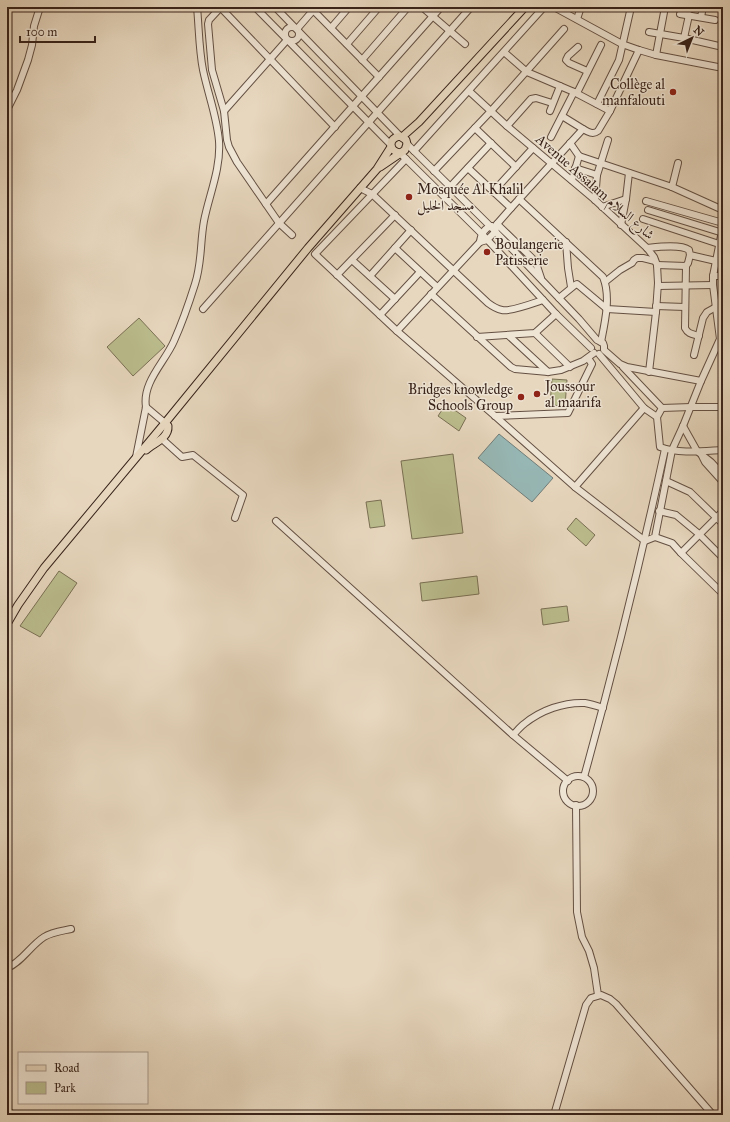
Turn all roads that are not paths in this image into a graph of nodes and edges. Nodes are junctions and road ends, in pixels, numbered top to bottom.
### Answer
1 (40, 7) edge
2 (197, 7) edge
3 (221, 7) edge
4 (255, 7) edge
5 (275, 7) edge
6 (349, 7) edge
7 (379, 7) edge
8 (408, 7) edge
9 (422, 7) edge
10 (441, 7) edge
11 (471, 7) edge
12 (525, 7) edge
13 (544, 7) edge
14 (554, 7) edge
15 (581, 7) edge
16 (631, 7) edge
17 (665, 7) edge
18 (703, 7) edge
19 (313, 8) edge
20 (680, 14) dead end
21 (689, 15) junction
22 (433, 16) junction
23 (701, 18) junction
24 (577, 19) junction
25 (715, 20) dead end
26 (331, 28) junction
27 (297, 29) junction
28 (564, 29) dead end
29 (450, 31) junction
30 (649, 32) dead end
31 (660, 34) junction
32 (684, 38) junction
33 (287, 40) junction
34 (346, 44) junction
35 (465, 44) dead end
36 (622, 44) junction
37 (601, 45) dead end
38 (578, 47) dead end
39 (723, 48) edge
40 (639, 50) junction
41 (504, 52) junction
42 (656, 55) junction
43 (270, 59) junction
44 (362, 60) junction
45 (723, 66) edge
46 (587, 71) junction
47 (526, 72) junction
48 (379, 77) junction
49 (560, 86) junction
50 (469, 91) junction
51 (575, 93) junction
52 (362, 96) junction
53 (552, 103) junction
54 (597, 104) junction
55 (353, 107) junction
56 (7, 110) edge
57 (224, 111) junction
58 (491, 111) junction
59 (550, 111) dead end
60 (610, 111) junction
61 (378, 113) junction
62 (562, 116) junction
63 (419, 122) junction
64 (368, 123) junction
65 (507, 126) junction
66 (335, 127) junction
67 (475, 128) junction
68 (584, 129) junction
69 (401, 137) junction
70 (551, 137) dead end
71 (608, 140) dead end
72 (490, 143) junction
73 (570, 143) junction
74 (407, 144) junction
75 (391, 146) junction
76 (533, 148) junction
77 (414, 151) junction
78 (400, 153) junction
79 (579, 156) junction
80 (406, 159) junction
81 (600, 162) junction
82 (678, 163) dead end
83 (552, 164) junction
84 (516, 167) junction
85 (468, 168) junction
86 (575, 168) junction
87 (377, 169) junction
88 (434, 171) junction
89 (629, 173) junction
90 (597, 175) junction
91 (572, 180) junction
92 (450, 187) junction
93 (672, 187) junction
94 (360, 188) junction
95 (493, 192) junction
96 (372, 194) junction
97 (519, 199) junction
98 (626, 199) junction
99 (595, 200) junction
100 (646, 200) dead end
101 (266, 204) junction
102 (602, 207) junction
103 (511, 208) junction
104 (648, 210) dead end
105 (723, 210) edge
106 (395, 215) junction
107 (643, 219) dead end
108 (279, 223) junction
109 (723, 223) edge
110 (497, 224) junction
111 (621, 225) junction
112 (490, 226) junction
113 (723, 226) edge
114 (411, 230) junction
115 (495, 232) junction
116 (722, 233) edge
117 (482, 234) junction
118 (292, 235) dead end
119 (488, 240) junction
120 (480, 242) junction
121 (566, 242) junction
122 (719, 244) junction
123 (308, 248) junction
124 (394, 248) junction
125 (647, 248) junction
126 (316, 254) junction
127 (690, 255) junction
128 (352, 260) junction
129 (716, 260) junction
130 (656, 263) junction
131 (686, 266) junction
132 (452, 271) junction
133 (420, 272) junction
134 (337, 275) junction
135 (370, 276) junction
136 (713, 276) junction
137 (723, 276) edge
138 (541, 280) junction
139 (605, 282) junction
140 (713, 285) junction
141 (658, 286) junction
142 (685, 286) junction
143 (437, 287) junction
144 (571, 287) junction
145 (431, 294) junction
146 (559, 298) junction
147 (395, 299) junction
148 (543, 300) junction
149 (685, 307) junction
150 (716, 307) junction
151 (202, 309) dead end
152 (607, 309) junction
153 (656, 309) junction
154 (556, 314) junction
155 (380, 316) junction
156 (397, 331) junction
157 (535, 333) junction
158 (508, 335) junction
159 (699, 336) junction
160 (477, 337) junction
161 (599, 341) junction
162 (598, 352) junction
163 (694, 354) dead end
164 (588, 358) junction
165 (618, 362) junction
166 (570, 367) junction
167 (548, 372) junction
168 (649, 372) junction
169 (701, 381) junction
170 (146, 407) junction
171 (691, 407) junction
172 (723, 407) edge
173 (644, 408) junction
174 (662, 408) junction
175 (495, 416) junction
176 (657, 418) junction
177 (165, 423) junction
178 (683, 426) junction
179 (162, 439) junction
180 (665, 449) junction
181 (672, 450) junction
182 (723, 450) edge
183 (699, 453) junction
184 (136, 457) junction
185 (723, 475) edge
186 (666, 482) junction
187 (723, 482) edge
188 (575, 487) junction
189 (659, 511) junction
190 (723, 511) edge
191 (717, 517) junction
192 (235, 518) dead end
193 (276, 521) dead end
194 (723, 524) edge
195 (699, 534) junction
196 (655, 537) junction
197 (645, 541) junction
198 (680, 553) junction
199 (723, 558) edge
200 (723, 594) edge
201 (7, 624) edge
202 (603, 708) junction
203 (513, 735) junction
204 (584, 777) junction
205 (568, 781) junction
206 (576, 805) junction
207 (71, 929) dead end
208 (7, 968) edge
209 (598, 996) junction
210 (7, 1111) edge
211 (14, 1115) edge
212 (554, 1115) edge
213 (712, 1115) edge

1 - 56 street
2 - 170 street
3 - 43 street
3 - 57 street
4 - 33 street
5 - 27 street
6 - 26 street
7 - 34 street
8 - 44 street
9 - 22 street
10 - 22 street
11 - 29 street
12 - 63 main road
13 - 41 street
14 - 24 street
15 - 24 street
16 - 36 street
17 - 31 street
18 - 23 street
19 - 26 street
19 - 27 street
20 - 21 street
21 - 23 street
21 - 32 street
22 - 29 street
22 - 48 street
23 - 25 street
24 - 36 street
26 - 34 street
27 - 33 street
27 - 33 street
27 - 52 street
28 - 47 street
29 - 35 street
29 - 61 street
30 - 31 street
31 - 32 street
31 - 42 street
32 - 39 street
33 - 43 street
33 - 55 street
34 - 44 street
36 - 40 street
36 - 54 street
37 - 46 street
38 - 46 street
40 - 42 street
40 - 60 street
41 - 47 street
41 - 50 street
42 - 45 street
43 - 57 street
43 - 66 street
44 - 48 street
46 - 51 street
47 - 49 street
47 - 58 street
48 - 52 street
49 - 51 street
49 - 53 street
50 - 58 street, Avenue Assalam شارع السلام
50 - 77 street
51 - 54 street
51 - 62 street
52 - 55 street
52 - 61 street
53 - 59 street
53 - 65 street
54 - 60 street
55 - 64 street
55 - 66 street
57 - 101 street
58 - 65 street, Avenue Assalam شارع السلام
58 - 67 street
60 - 68 street
61 - 64 street
61 - 69 street
62 - 68 street
62 - 70 street
63 - 69 main road
63 - 74 main road
64 - 75 street
64 - 108 street
65 - 76 street, Avenue Assalam شارع السلام
66 - 101 street
67 - 72 street
67 - 88 street
68 - 73 street
69 - 74 main road
69 - 75 main road
71 - 81 street
72 - 84 street
72 - 85 street
73 - 79 street
73 - 83 street
74 - 77 street
74 - 78 main road
75 - 78 main road
75 - 87 main road
76 - 83 street, Avenue Assalam شارع السلام
76 - 84 street
77 - 88 street
78 - 80 street
78 - 87 main road
79 - 81 street
79 - 86 street
80 - 96 street
80 - 117 street
81 - 89 street
81 - 90 street
82 - 93 street
83 - 91 street, Avenue Assalam شارع السلام
83 - 97 street
84 - 95 street
85 - 92 street
85 - 95 street
86 - 90 street
86 - 91 street
87 - 94 main road
88 - 92 street
89 - 93 street
89 - 98 street
90 - 99 street
91 - 99 street, Avenue Assalam شارع السلام
92 - 112 street
93 - 105 street
94 - 96 street
94 - 123 main road
95 - 103 street
96 - 106 street
96 - 126 street
97 - 103 street
97 - 121 street
98 - 102 street
98 - 111 street
99 - 102 street, Avenue Assalam شارع السلام
100 - 109 street
101 - 108 street
102 - 111 street, Avenue Assalam شارع السلام
103 - 110 street
104 - 116 street
106 - 114 street
106 - 128 street
107 - 122 street
108 - 118 street
108 - 151 street
110 - 112 street
110 - 115 street
110 - 138 street
111 - 125 street, Avenue Assalam شارع السلام
112 - 115 street
112 - 117 street
113 - 116 street
114 - 124 street
114 - 132 street
115 - 119 street
115 - 138 street
116 - 122 street
117 - 119 street
117 - 120 street
119 - 120 street
119 - 148 street
120 - 132 street
121 - 139 street
121 - 144 street
122 - 129 street
123 - 126 street
123 - 177 main road
124 - 133 street
124 - 135 street
125 - 127 street
125 - 130 street, Avenue Assalam شارع السلام
126 - 134 street
127 - 129 street
127 - 131 street
128 - 134 street
128 - 135 street
129 - 136 street
130 - 131 street
130 - 139 street
130 - 141 street
131 - 142 street
132 - 143 street
132 - 148 street
133 - 143 street
133 - 147 street
134 - 155 street
135 - 147 street
136 - 137 street
136 - 140 street
138 - 146 street
139 - 152 street
140 - 142 street
140 - 150 street
141 - 142 street
141 - 153 street
142 - 149 street
143 - 145 street
144 - 146 street
144 - 152 street
145 - 156 street
145 - 160 street
146 - 161 street
147 - 155 street
148 - 154 street
149 - 153 street
149 - 159 street
150 - 159 street
150 - 169 street
152 - 153 street
152 - 161 street
153 - 168 street
154 - 157 street
154 - 162 street
155 - 156 street
156 - 175 street
157 - 158 street
157 - 166 street
158 - 160 street
158 - 167 street
159 - 163 street
160 - 167 street
161 - 162 street
161 - 162 street
162 - 164 street
162 - 165 street
162 - 173 street
164 - 166 street
164 - 175 street
165 - 168 street
165 - 174 street
166 - 167 street
168 - 169 street
169 - 171 street
170 - 177 street
170 - 184 street
171 - 172 street
171 - 174 street
171 - 178 street
173 - 176 street
173 - 188 street
174 - 176 street
175 - 188 street
176 - 180 street
177 - 179 main road
177 - 184 main road
178 - 181 street
178 - 183 street
179 - 184 main road
179 - 192 street
180 - 181 street
180 - 197 street
181 - 183 street
181 - 186 street
182 - 183 street
183 - 185 street
183 - 187 street
184 - 201 main road
186 - 189 street
186 - 191 street
188 - 197 street
189 - 195 street
189 - 196 street
190 - 191 street
191 - 194 street
191 - 195 street
193 - 203 street
195 - 198 street
195 - 199 street
196 - 197 street
196 - 198 street
197 - 202 street
198 - 200 street
202 - 203 street
202 - 204 street
203 - 205 street
204 - 205 street
204 - 206 street
205 - 206 street
206 - 209 street
207 - 208 street
209 - 212 street
209 - 213 street
210 - 211 street

